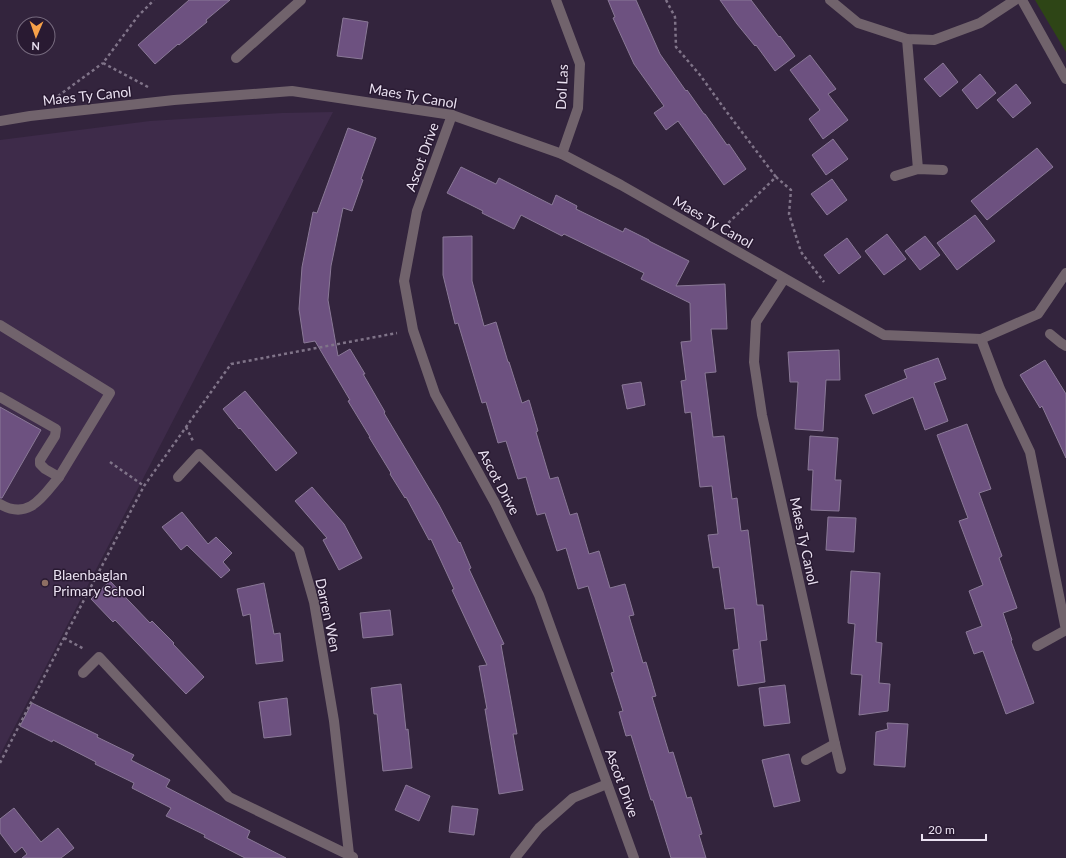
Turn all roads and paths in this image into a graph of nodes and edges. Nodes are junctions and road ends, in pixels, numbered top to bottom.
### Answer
1 (154, 0) edge
2 (301, 0) edge
3 (556, 0) edge
4 (666, 0) edge
5 (830, 0) edge
6 (1015, 0) edge
7 (1022, 0) edge
8 (907, 39) junction
9 (236, 58) dead end
10 (103, 63) junction
11 (1066, 79) edge
12 (55, 98) dead end
13 (174, 100) junction
14 (452, 115) junction
15 (0, 121) edge
16 (562, 154) junction
17 (918, 170) junction
18 (943, 170) dead end
19 (895, 176) dead end
20 (776, 177) junction
21 (712, 237) junction
22 (1066, 273) edge
23 (784, 279) junction
24 (828, 287) dead end
25 (0, 325) edge
26 (414, 330) junction
27 (1050, 334) dead end
28 (981, 339) junction
29 (1064, 342) edge
30 (0, 397) edge
31 (110, 462) dead end
32 (58, 477) junction
33 (178, 477) dead end
34 (144, 486) junction
35 (0, 504) edge
36 (64, 638) junction
37 (1037, 646) dead end
38 (99, 657) junction
39 (84, 673) dead end
40 (835, 744) junction
41 (806, 760) dead end
42 (0, 764) edge
43 (842, 769) dead end
44 (608, 784) junction
45 (352, 856) edge
46 (515, 858) edge
47 (634, 858) edge

1 - 10 path
2 - 9 street
3 - 16 street, Dol Las
4 - 20 path
5 - 8 street
6 - 8 street
7 - 11 street
8 - 17 street
10 - 12 path
10 - 13 path
13 - 14 street, Maes Ty Canol
13 - 15 street, Maes Ty Canol
14 - 16 street, Maes Ty Canol
14 - 26 street, Ascot Drive
16 - 21 street, Maes Ty Canol
17 - 18 street
17 - 19 street
20 - 21 path
20 - 24 path
21 - 23 street, Maes Ty Canol
22 - 28 street, Maes Ty Canol
23 - 28 street, Maes Ty Canol
23 - 40 street, Maes Ty Canol
25 - 32 street
26 - 34 path
26 - 44 street, Ascot Drive
27 - 29 street
28 - 37 street
30 - 32 street
31 - 34 path
32 - 35 street
33 - 45 street, Darren Wen
34 - 36 path
36 - 38 path
36 - 42 path
38 - 39 street
38 - 45 street, Darren Wen
40 - 41 street
40 - 43 street, Maes Ty Canol
44 - 46 street
44 - 47 street, Ascot Drive

